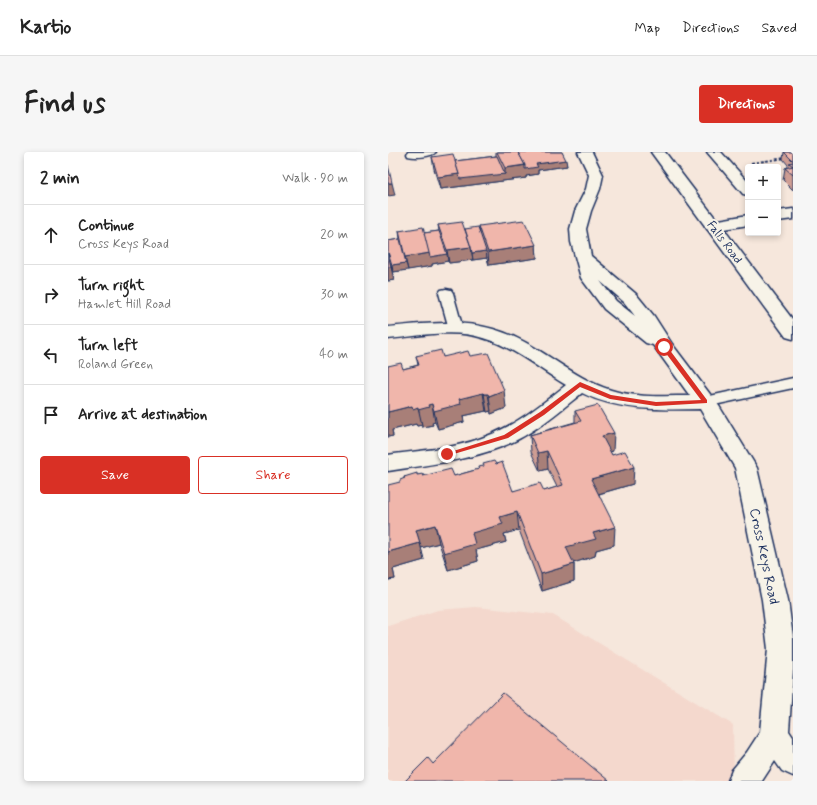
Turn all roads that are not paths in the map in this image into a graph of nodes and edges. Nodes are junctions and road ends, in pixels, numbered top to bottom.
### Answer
1 (431, 152) edge
2 (585, 152) edge
3 (658, 152) edge
4 (714, 152) edge
5 (412, 154) dead end
6 (745, 188) edge
7 (793, 214) edge
8 (781, 216) edge
9 (745, 221) edge
10 (713, 226) junction
11 (446, 293) dead end
12 (456, 329) junction
13 (388, 333) edge
14 (793, 333) edge
15 (793, 383) edge
16 (580, 384) junction
17 (705, 402) junction
18 (388, 463) edge
19 (774, 735) junction
20 (793, 761) edge
21 (743, 781) edge

1 - 5 lane
2 - 17 street, Cross Keys Road
3 - 10 street, Falls Road
4 - 6 street
7 - 8 street
9 - 10 street
10 - 14 street, Falls Road
11 - 12 lane
12 - 13 street
12 - 16 street
15 - 17 lane
16 - 17 street
16 - 18 street
17 - 19 street, Cross Keys Road
19 - 20 street
19 - 21 street, Cross Keys Road

